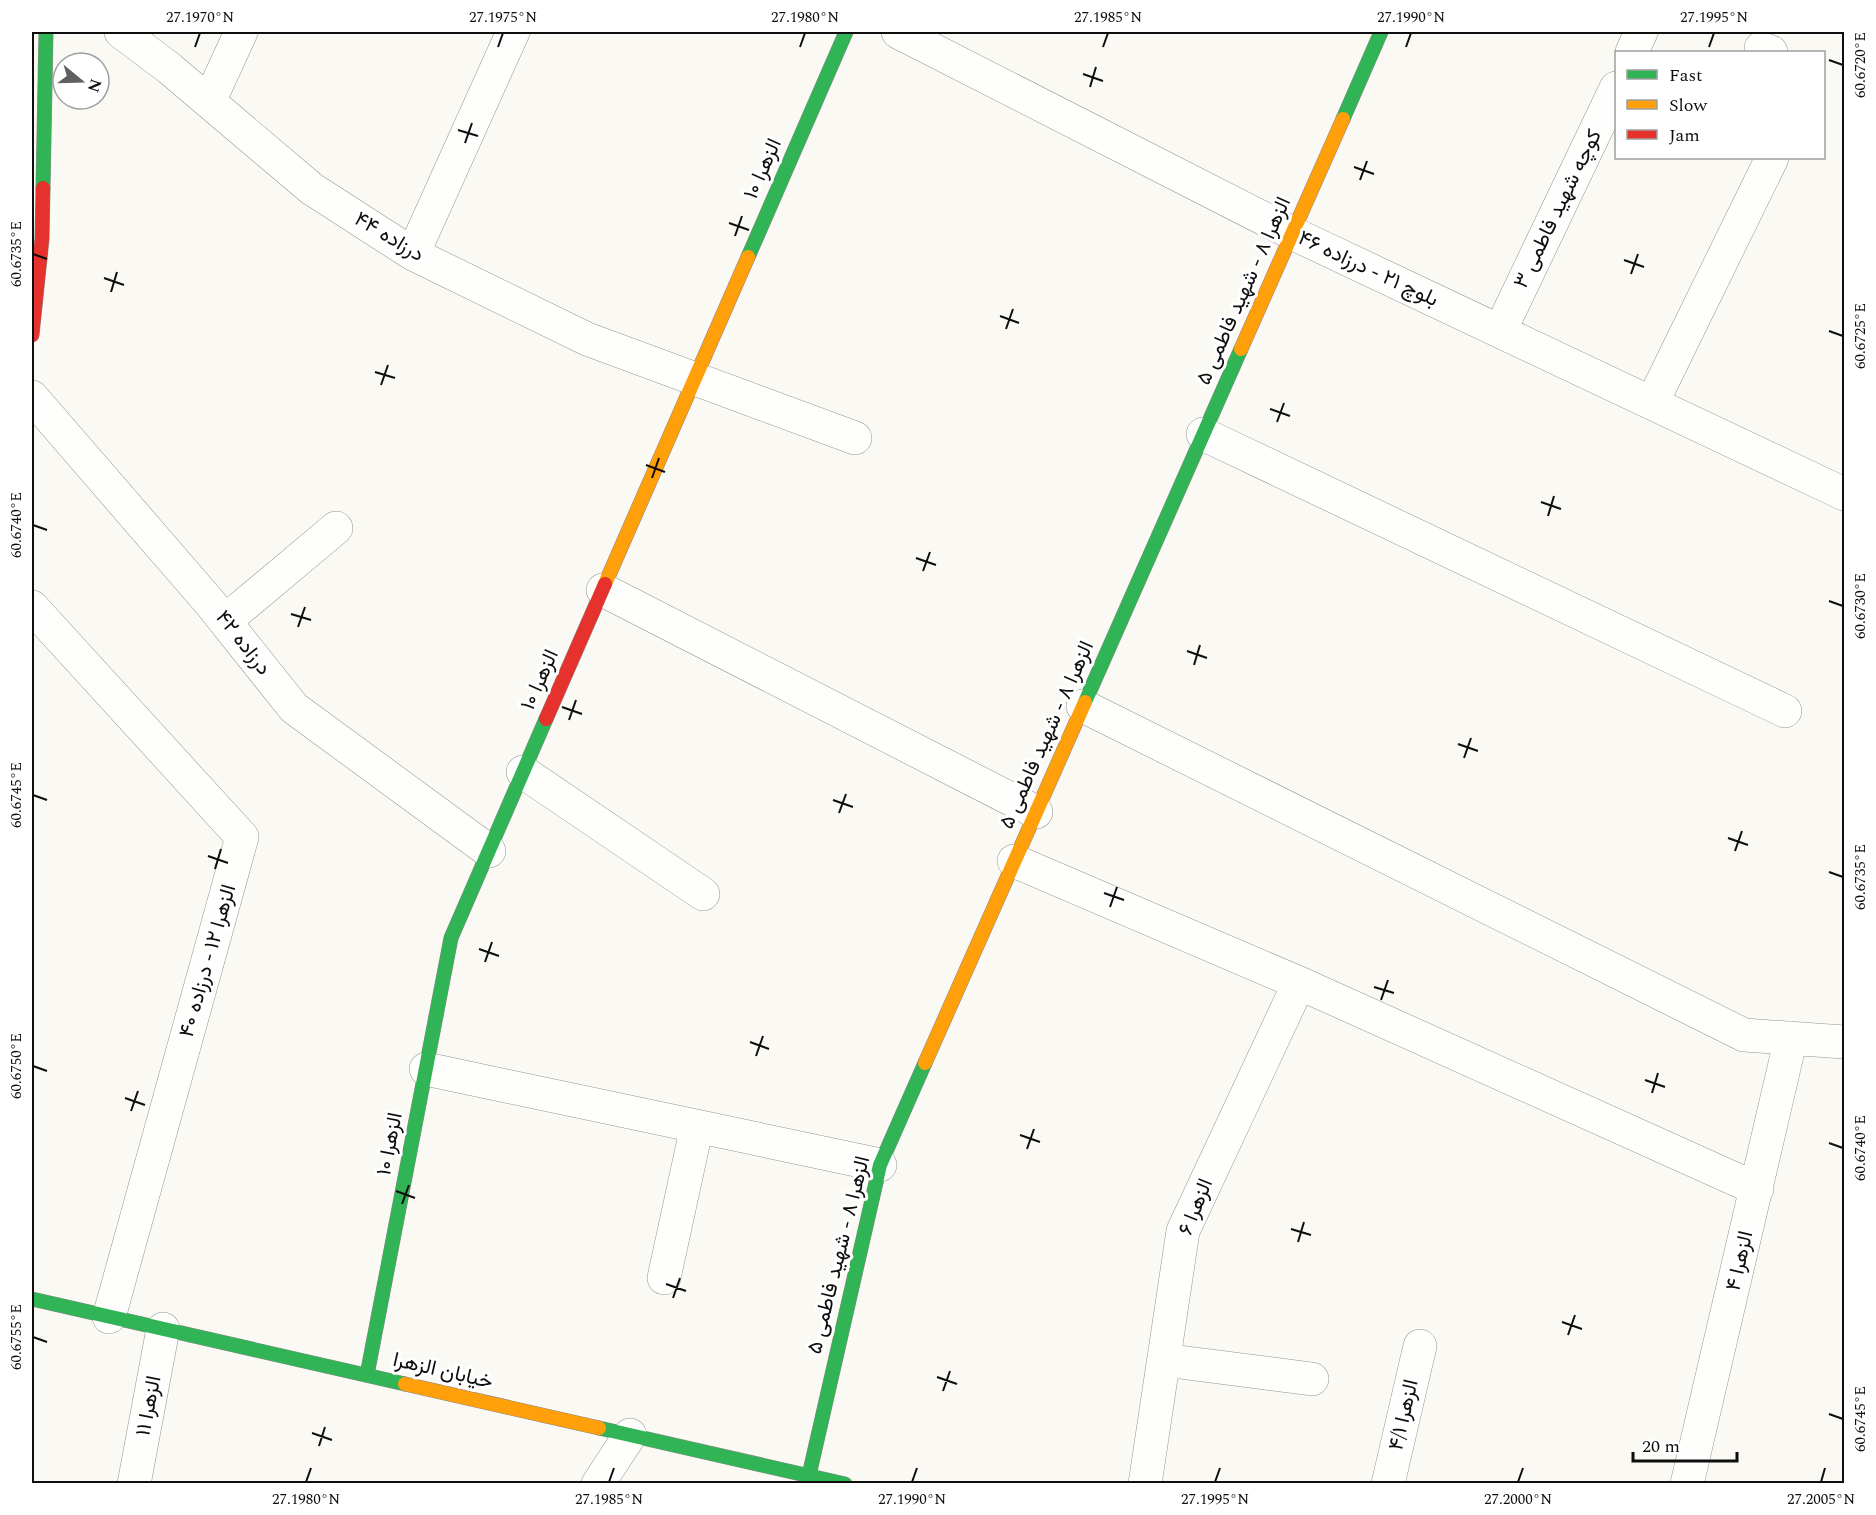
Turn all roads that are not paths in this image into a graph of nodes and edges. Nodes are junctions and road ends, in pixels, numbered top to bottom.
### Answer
1 (46, 32) edge
2 (121, 32) edge
3 (241, 32) edge
4 (513, 32) edge
5 (846, 32) edge
6 (898, 32) edge
7 (1381, 32) edge
8 (1641, 32) edge
9 (1632, 51) edge
10 (1615, 92) edge
11 (209, 102) junction
12 (1772, 159) edge
13 (1292, 233) junction
14 (413, 254) junction
15 (1500, 331) junction
16 (32, 335) edge
17 (695, 377) junction
18 (32, 397) edge
19 (1652, 403) junction
20 (1203, 434) junction
21 (855, 438) dead end
22 (1845, 494) edge
23 (336, 528) dead end
24 (603, 590) junction
25 (32, 607) edge
26 (225, 621) junction
27 (1083, 706) junction
28 (1785, 711) dead end
29 (523, 772) junction
30 (1036, 812) junction
31 (489, 851) junction
32 (1014, 861) junction
33 (703, 894) dead end
34 (1299, 983) junction
35 (1791, 1038) junction
36 (1845, 1042) edge
37 (426, 1069) junction
38 (697, 1126) junction
39 (880, 1165) junction
40 (1757, 1189) junction
41 (664, 1278) dead end
42 (32, 1299) edge
43 (109, 1317) junction
44 (163, 1329) junction
45 (1420, 1346) dead end
46 (1164, 1360) junction
47 (367, 1375) junction
48 (1312, 1379) dead end
49 (630, 1435) junction
50 (808, 1479) edge
51 (134, 1484) edge
52 (598, 1484) edge
53 (846, 1484) edge
54 (1145, 1484) edge
55 (1388, 1484) edge
56 (1687, 1484) edge

1 - 16 street
2 - 11 street, درزاده ۴۴
3 - 11 street
4 - 14 street
5 - 17 street, الزهرا ۱۰
6 - 13 street, بلوچ ۲۱ - درزاده ۴۶
7 - 13 street, الزهرا ۸ - شهید فاطمی ۵
8 - 9 street
10 - 15 street, کوچه شهید فاطمی ۳
11 - 14 street, درزاده ۴۴
12 - 19 street
13 - 15 street, بلوچ ۲۱ - درزاده ۴۶
13 - 20 street, الزهرا ۸ - شهید فاطمی ۵
14 - 17 street, درزاده ۴۴
15 - 19 street, بلوچ ۲۱ - درزاده ۴۶
17 - 21 street, درزاده ۴۴
17 - 24 street, الزهرا ۱۰
18 - 26 street, درزاده ۴۲
19 - 22 street, بلوچ ۲۱ - درزاده ۴۶
20 - 27 street, الزهرا ۸ - شهید فاطمی ۵
20 - 28 street
23 - 26 street
24 - 29 street, الزهرا ۱۰
24 - 30 street
25 - 43 street, الزهرا ۱۲ - درزاده ۴۰
26 - 31 street, درزاده ۴۲
27 - 30 street, الزهرا ۸ - شهید فاطمی ۵
27 - 35 street
29 - 31 street, الزهرا ۱۰
29 - 33 street
30 - 32 street, الزهرا ۸ - شهید فاطمی ۵
31 - 37 street, الزهرا ۱۰
32 - 34 street
32 - 39 street, الزهرا ۸ - شهید فاطمی ۵
34 - 40 street
34 - 46 street, الزهرا ۶
35 - 36 street
35 - 40 street, الزهرا ۴
37 - 38 street
37 - 47 street, الزهرا ۱۰
38 - 39 street
38 - 41 street
39 - 50 street, الزهرا ۸ - شهید فاطمی ۵
40 - 56 street, الزهرا ۴
42 - 43 street, خیابان الزهرا
43 - 44 street, خیابان الزهرا
44 - 47 street, خیابان الزهرا
44 - 51 street, الزهرا ۱۱
45 - 55 street, الزهرا ۴/۱
46 - 48 street
46 - 54 street, الزهرا ۶
47 - 49 street, خیابان الزهرا
49 - 50 street, خیابان الزهرا
49 - 52 street
50 - 53 street, خیابان الزهرا

